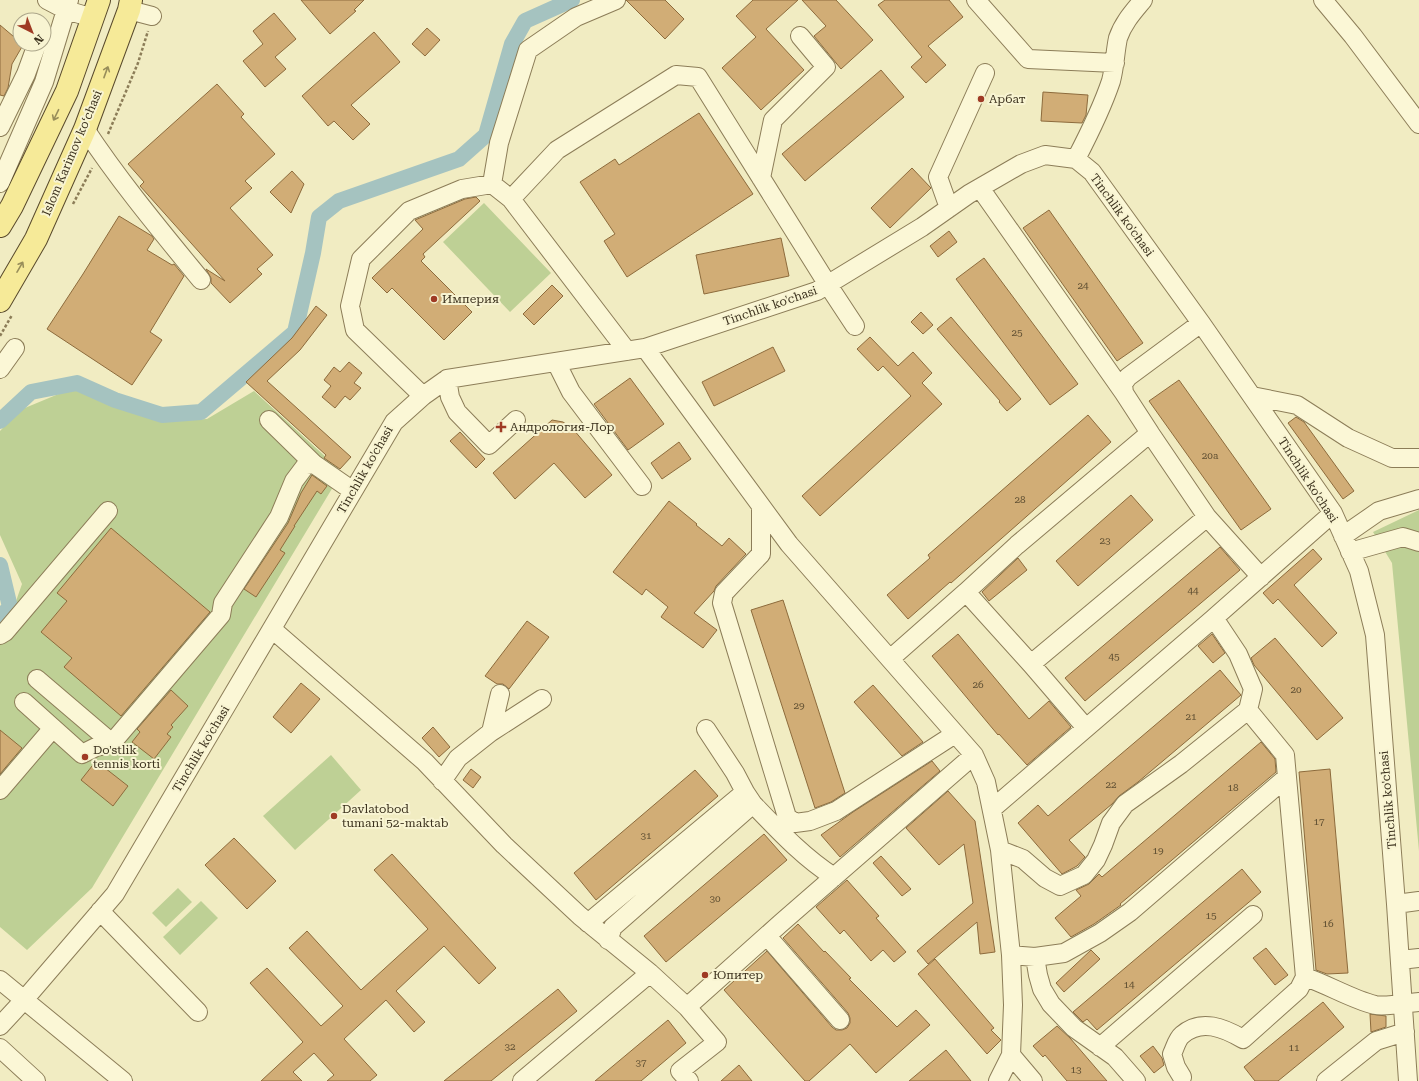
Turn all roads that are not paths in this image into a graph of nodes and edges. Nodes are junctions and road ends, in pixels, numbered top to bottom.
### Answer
1 (47, 0) edge
2 (616, 0) edge
3 (1143, 0) edge
4 (1323, 0) edge
5 (983, 3) edge
6 (68, 5) edge
7 (130, 5) edge
8 (96, 9) edge
9 (152, 16) dead end
10 (800, 36) dead end
11 (34, 52) edge
12 (1115, 63) junction
13 (985, 73) dead end
14 (26, 74) junction
15 (44, 82) junction
16 (67, 91) junction
17 (1419, 124) edge
18 (0, 127) edge
19 (85, 129) junction
20 (1076, 159) junction
21 (761, 178) junction
22 (0, 183) edge
23 (492, 184) junction
24 (980, 188) junction
25 (511, 199) junction
26 (6, 203) edge
27 (949, 208) junction
28 (0, 226) edge
29 (201, 280) dead end
30 (828, 285) junction
31 (0, 301) edge
32 (1200, 323) junction
33 (855, 326) dead end
34 (14, 348) dead end
35 (636, 349) junction
36 (556, 362) junction
37 (0, 368) edge
38 (447, 379) junction
39 (1124, 393) junction
40 (423, 396) junction
41 (1252, 396) junction
42 (269, 420) dead end
43 (516, 420) dead end
44 (1150, 433) junction
45 (1419, 458) edge
46 (314, 464) junction
47 (642, 486) dead end
48 (353, 491) junction
49 (1419, 499) edge
50 (761, 507) junction
51 (108, 510) dead end
52 (1332, 513) junction
53 (1207, 518) junction
54 (1343, 536) junction
55 (1419, 542) edge
56 (1350, 552) junction
57 (1261, 577) junction
58 (966, 592) junction
59 (1214, 618) junction
60 (272, 629) junction
61 (0, 635) edge
62 (890, 659) junction
63 (1030, 664) junction
64 (37, 679) dead end
65 (500, 694) dead end
66 (542, 699) dead end
67 (24, 702) dead end
68 (1248, 710) junction
69 (53, 728) junction
70 (1086, 728) junction
71 (706, 729) dead end
72 (491, 732) junction
73 (955, 734) junction
74 (111, 744) junction
75 (974, 755) junction
76 (1286, 777) junction
77 (442, 781) junction
78 (0, 790) edge
79 (749, 798) junction
80 (992, 809) junction
81 (1000, 850) junction
82 (834, 877) junction
83 (1419, 901) edge
84 (1396, 904) junction
85 (100, 912) junction
86 (1253, 915) dead end
87 (588, 923) junction
88 (767, 936) junction
89 (608, 940) junction
90 (1011, 954) junction
91 (1035, 957) junction
92 (1419, 958) edge
93 (1400, 960) junction
94 (650, 973) junction
95 (1305, 977) junction
96 (0, 980) edge
97 (24, 1000) junction
98 (1411, 1003) edge
99 (687, 1007) junction
100 (198, 1012) dead end
101 (840, 1020) dead end
102 (0, 1026) edge
103 (1410, 1042) edge
104 (1100, 1047) junction
105 (0, 1048) edge
106 (1011, 1055) junction
107 (1182, 1077) dead end
108 (679, 1078) edge
109 (36, 1081) edge
110 (123, 1081) edge
111 (522, 1081) edge
112 (998, 1081) edge
113 (1033, 1081) edge
114 (1136, 1081) edge
115 (1326, 1081) edge
116 (1408, 1081) edge

1 - 6 street
2 - 23 street
3 - 12 street
4 - 17 street
5 - 12 street
6 - 8 street
6 - 15 street
7 - 9 street
19 -> 7 main road, Islom Karimov koʻchasi
8 - 16 main road
10 - 21 street
11 - 14 street
12 - 20 street
13 - 27 street
14 - 15 street
14 - 18 street
15 - 16 street
15 - 22 street
16 -> 26 main road
19 - 29 street
31 -> 19 main road, Islom Karimov koʻchasi
20 - 24 street, Tinchlik ko'chasi
20 - 32 street, Tinchlik ko'chasi
21 - 25 street
21 - 30 street
23 - 25 street
23 - 40 street
24 - 27 street, Tinchlik ko'chasi
24 - 39 street
25 - 35 street
26 - 28 main road
27 - 30 street, Tinchlik ko'chasi
30 - 33 street
30 - 35 street, Tinchlik ko'chasi
32 - 39 street
32 - 41 street, Tinchlik ko'chasi
34 - 37 street
35 - 36 street, Tinchlik ko'chasi
35 - 50 street
36 - 38 street, Tinchlik ko'chasi
36 - 47 street
38 - 40 street, Tinchlik ko'chasi
38 - 43 street
39 - 44 street
40 - 48 street, Tinchlik ko'chasi
41 - 45 street
41 - 52 street, Tinchlik ko'chasi
42 - 46 street
44 - 53 street
44 - 58 street
46 - 48 street
46 - 74 street
48 - 60 street, Tinchlik ko'chasi
49 - 54 street
50 - 62 street
50 - 73 street
51 - 61 street
52 - 54 street, Tinchlik ko'chasi
52 - 57 street
53 - 57 street
53 - 63 street
54 - 56 street, Tinchlik ko'chasi
55 - 56 street
56 - 84 street, Tinchlik ko'chasi
57 - 59 street
58 - 62 street
58 - 63 street
59 - 68 street
59 - 70 street
60 - 77 street
60 - 85 street, Tinchlik ko'chasi
62 - 73 street
63 - 70 street
64 - 74 street
65 - 72 street
66 - 72 street
67 - 69 street
68 - 76 street
68 - 81 street
69 - 74 street
69 - 78 street
70 - 80 street
71 - 79 street
72 - 77 street
73 - 75 street
75 - 80 street
75 - 82 street
76 - 91 street
76 - 95 street
77 - 87 street
79 - 82 street
79 - 87 street
79 - 89 street
80 - 81 street
81 - 90 street
82 - 88 street
83 - 84 street
84 - 93 street, Tinchlik ko'chasi
85 - 97 street, Tinchlik ko'chasi
85 - 100 street
86 - 104 street
87 - 89 street
88 - 99 street
88 - 101 street
89 - 94 street
90 - 91 street
90 - 106 street
91 - 104 street
92 - 93 street
93 - 98 street, Tinchlik ko'chasi
94 - 99 street
94 - 111 street
95 - 98 street
95 - 107 street
96 - 97 street
97 - 102 street, Tinchlik ko'chasi
97 - 110 street
98 - 103 street, Tinchlik ko'chasi
99 - 108 street
103 - 115 street
103 - 116 street, Tinchlik ko'chasi
104 - 114 street
105 - 109 street
106 - 112 street
106 - 113 street

